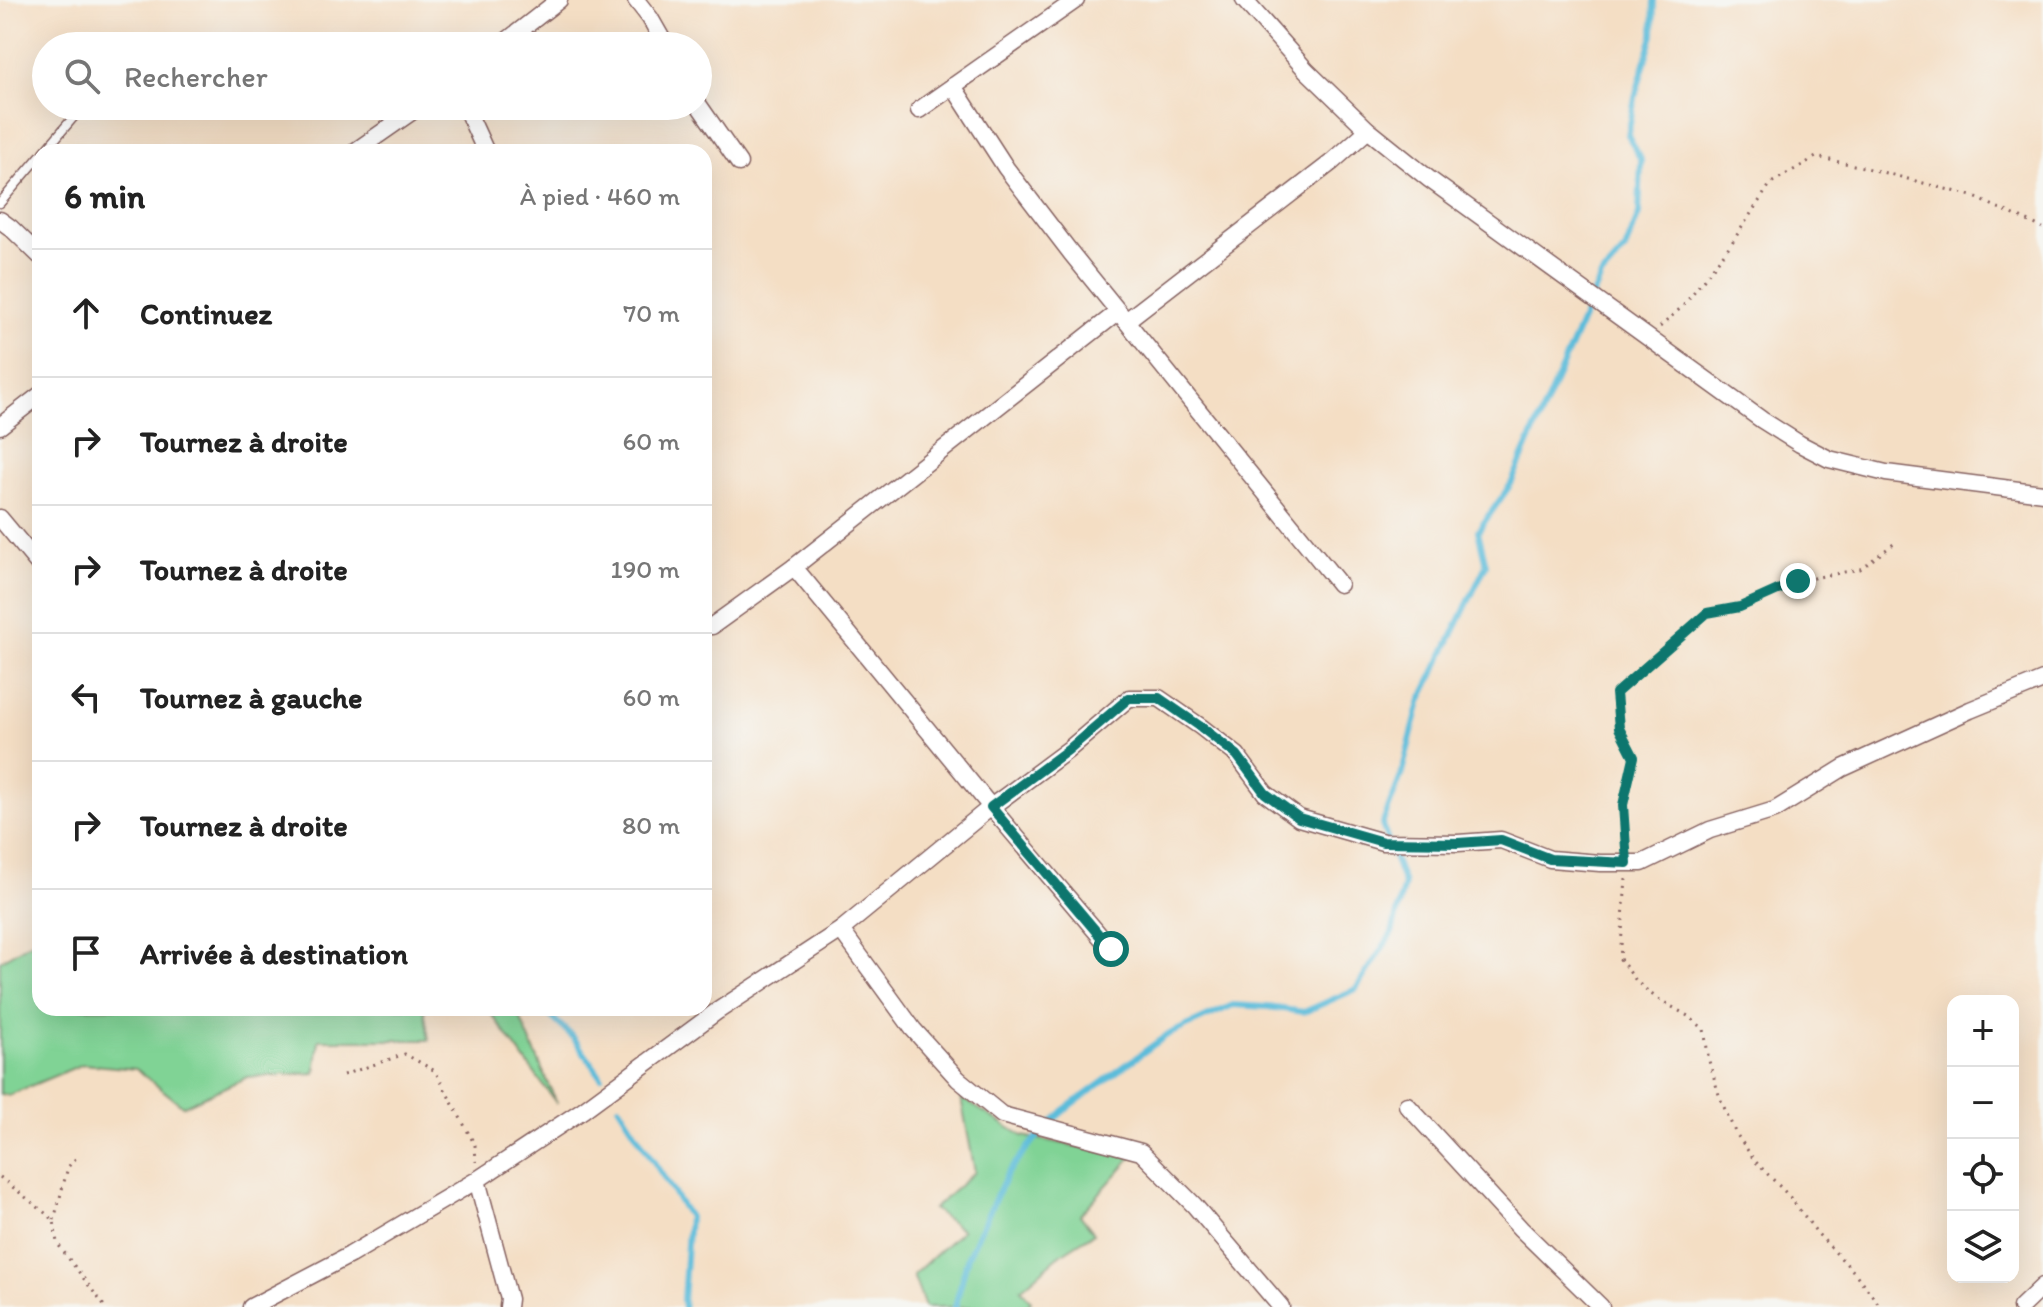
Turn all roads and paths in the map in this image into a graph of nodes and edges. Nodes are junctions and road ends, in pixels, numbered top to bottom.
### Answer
1 (559, 0) edge
2 (636, 0) edge
3 (1076, 0) edge
4 (1244, 0) edge
5 (518, 32) edge
6 (658, 32) edge
7 (953, 86) junction
8 (919, 110) dead end
9 (71, 120) edge
10 (400, 120) edge
11 (471, 120) edge
12 (709, 120) edge
13 (1368, 130) junction
14 (51, 144) edge
15 (365, 144) edge
16 (482, 144) edge
17 (739, 163) dead end
18 (32, 166) edge
19 (0, 203) edge
20 (0, 220) edge
21 (2043, 228) edge
22 (32, 248) edge
23 (1122, 317) junction
24 (1648, 337) junction
25 (32, 401) edge
26 (0, 426) edge
27 (2043, 493) edge
28 (0, 518) edge
29 (1895, 543) dead end
30 (32, 556) edge
31 (794, 567) junction
32 (1339, 584) dead end
33 (712, 626) dead end
34 (2043, 680) edge
35 (991, 807) junction
36 (1627, 863) junction
37 (841, 930) junction
38 (1111, 949) dead end
39 (712, 1015) edge
40 (711, 1016) edge
41 (343, 1075) dead end
42 (1407, 1105) dead end
43 (76, 1158) dead end
44 (0, 1177) edge
45 (477, 1180) junction
46 (54, 1220) junction
47 (2043, 1286) edge
48 (105, 1307) edge
49 (251, 1307) edge
50 (508, 1307) edge
51 (1281, 1307) edge
52 (1601, 1307) edge
53 (1881, 1307) edge
54 (2021, 1307) edge

1 - 5 street
2 - 6 street
3 - 7 street
4 - 13 street
7 - 8 street
7 - 23 street
9 - 14 lane
10 - 15 street
11 - 16 street
12 - 17 street
13 - 23 street
13 - 24 street
18 - 19 lane
20 - 22 street
21 - 24 path
23 - 31 street
23 - 32 street
24 - 27 street
25 - 26 street
28 - 30 street
29 - 36 path
31 - 33 street
31 - 35 street
34 - 36 street
35 - 36 street
35 - 37 street
35 - 38 street
36 - 53 path
37 - 39 street
37 - 51 street
40 - 45 street
41 - 45 path
42 - 52 street
43 - 46 path
44 - 46 path
45 - 49 street
45 - 50 street
46 - 48 path
47 - 54 street

